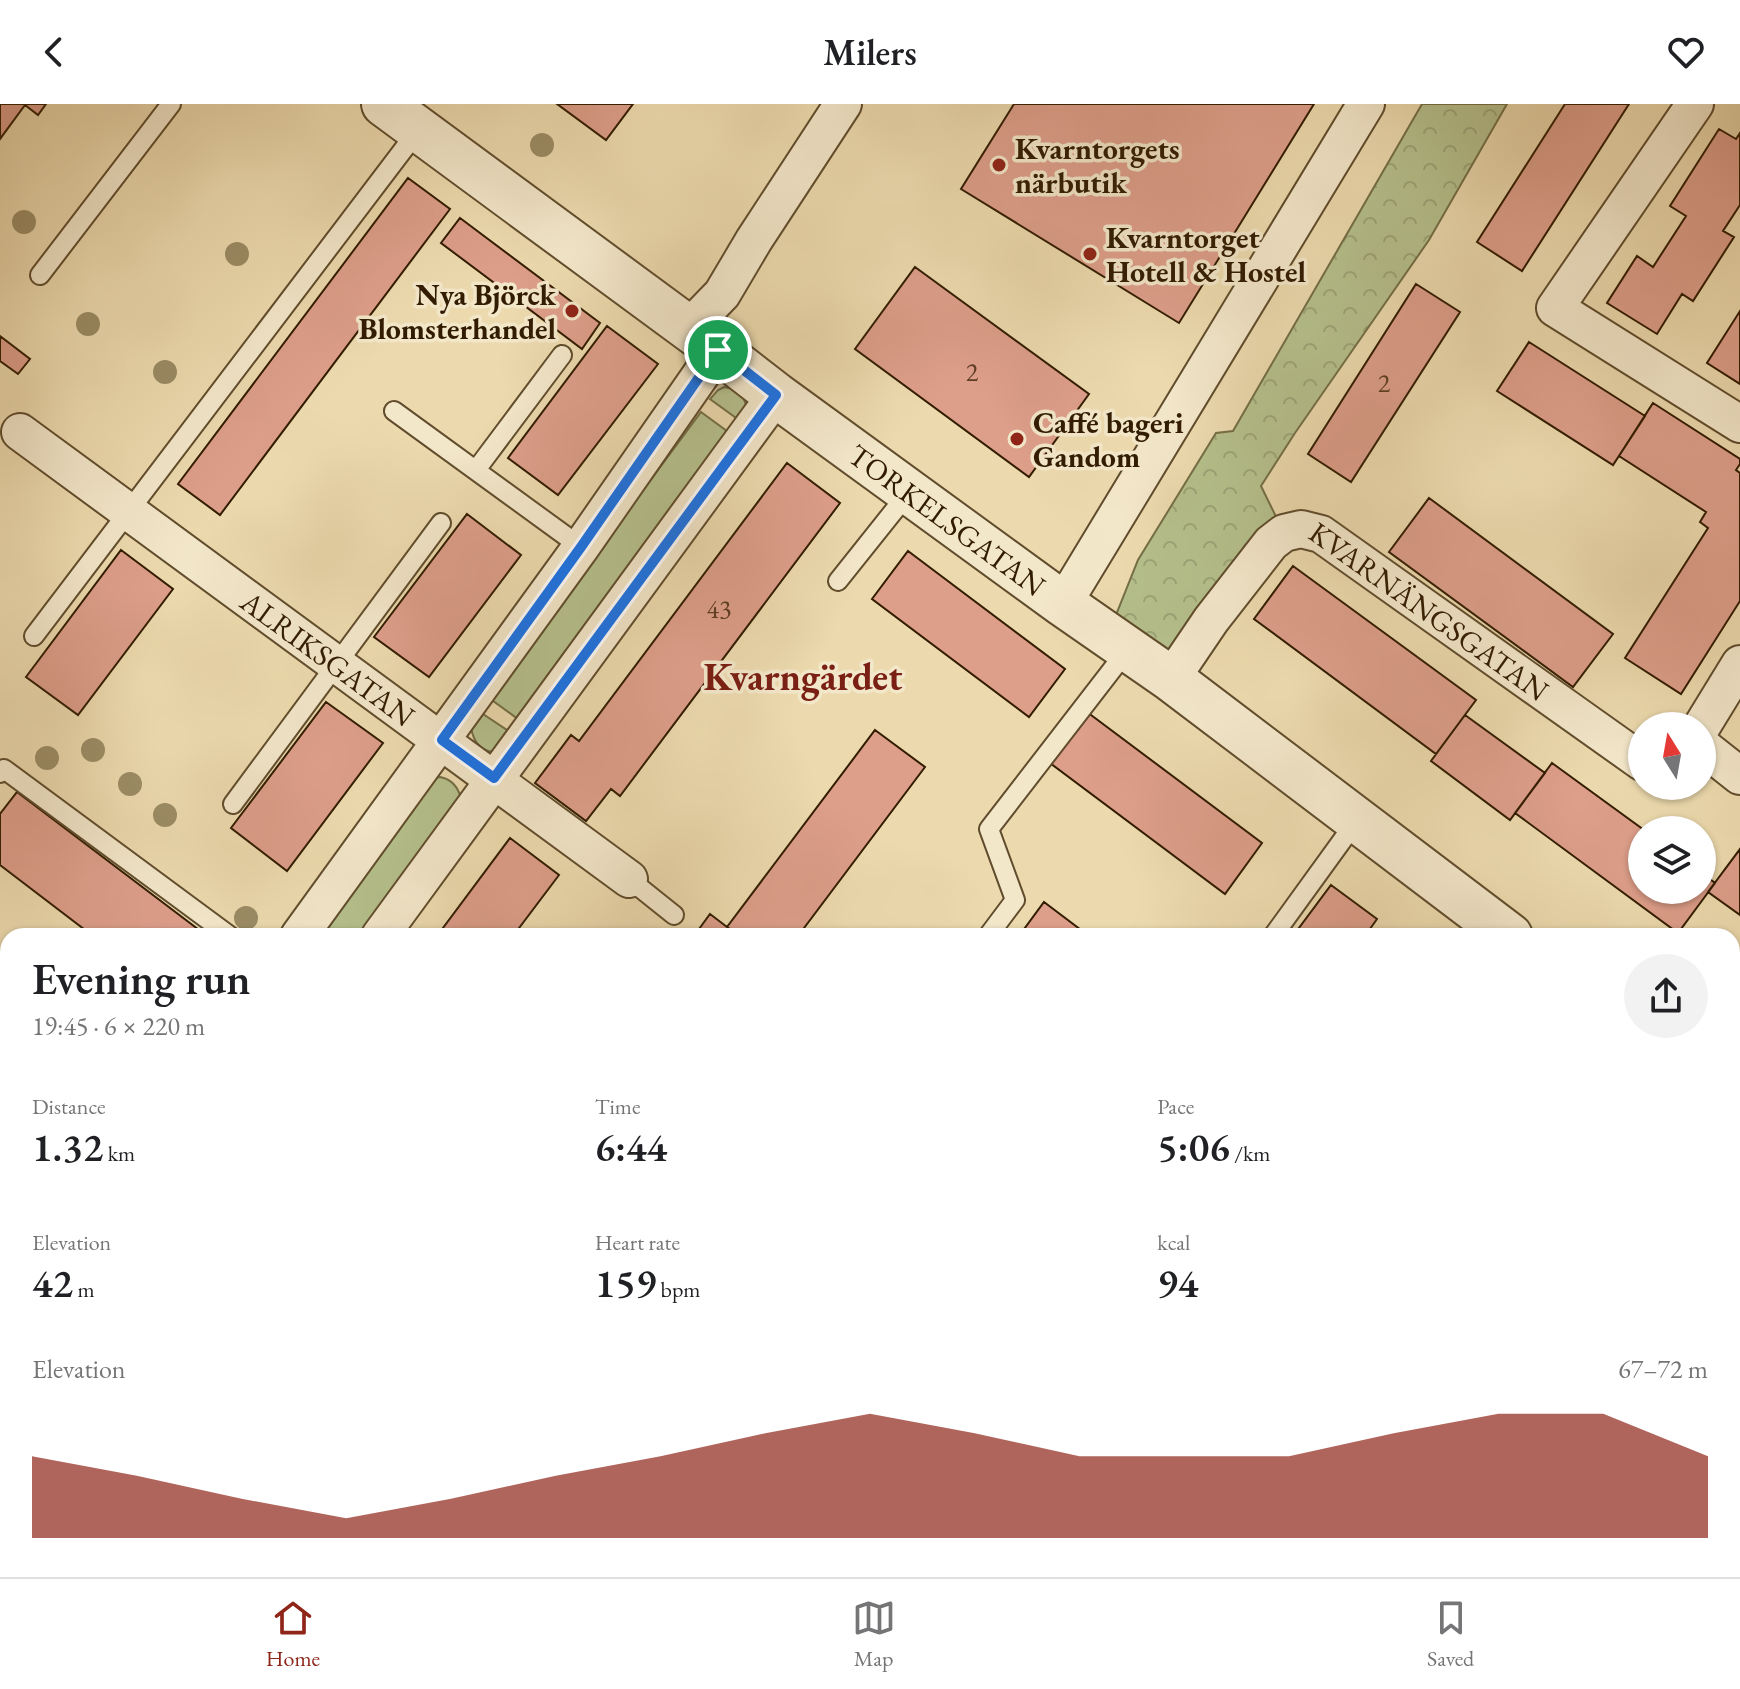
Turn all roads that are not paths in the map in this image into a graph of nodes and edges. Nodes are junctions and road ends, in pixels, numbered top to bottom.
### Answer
1 (171, 104) edge
2 (384, 104) edge
3 (843, 104) edge
4 (1366, 104) edge
5 (1695, 104) edge
6 (419, 129) junction
7 (40, 275) dead end
8 (704, 339) junction
9 (562, 355) dead end
10 (776, 395) junction
11 (394, 411) dead end
12 (1740, 424) edge
13 (20, 432) dead end
14 (476, 470) junction
15 (909, 492) junction
16 (128, 512) junction
17 (441, 523) dead end
18 (581, 547) junction
19 (838, 581) dead end
20 (1063, 604) junction
21 (34, 636) dead end
22 (1128, 649) junction
23 (338, 664) junction
24 (1740, 664) edge
25 (1171, 679) junction
26 (1711, 712) edge
27 (442, 740) junction
28 (1628, 752) edge
29 (1716, 757) edge
30 (0, 773) edge
31 (1740, 776) edge
32 (494, 778) junction
33 (233, 804) dead end
34 (1357, 820) junction
35 (629, 879) joint
36 (674, 915) dead end
37 (219, 928) edge
38 (305, 928) edge
39 (386, 928) edge
40 (994, 928) edge
41 (1279, 928) edge
42 (1499, 928) edge

1 - 7 lane
2 - 6 street, TORKELSGATAN
3 - 8 street
4 - 20 street
5 - 12 street
6 - 8 street, TORKELSGATAN
6 - 16 lane
8 - 10 street, TORKELSGATAN
8 - 18 street
9 - 14 lane
10 - 15 street, TORKELSGATAN
10 - 32 street
11 - 14 lane
13 - 16 street, ALRIKSGATAN
14 - 18 lane
15 - 19 lane
15 - 20 street, TORKELSGATAN
16 - 21 lane
16 - 23 street, ALRIKSGATAN
17 - 23 lane
18 - 27 street
20 - 22 street, TORKELSGATAN
22 - 25 street, TORKELSGATAN
22 - 40 lane
23 - 27 street, ALRIKSGATAN
23 - 33 lane
24 - 26 street
25 - 28 street, KVARNÄNGSGATAN
25 - 34 street, TORKELSGATAN
27 - 32 street, ALRIKSGATAN
27 - 38 street
29 - 31 street
30 - 37 lane
32 - 35 street, ALRIKSGATAN
32 - 39 street
34 - 41 lane
34 - 42 street, TORKELSGATAN
35 - 36 lane, ALRIKSGATAN

